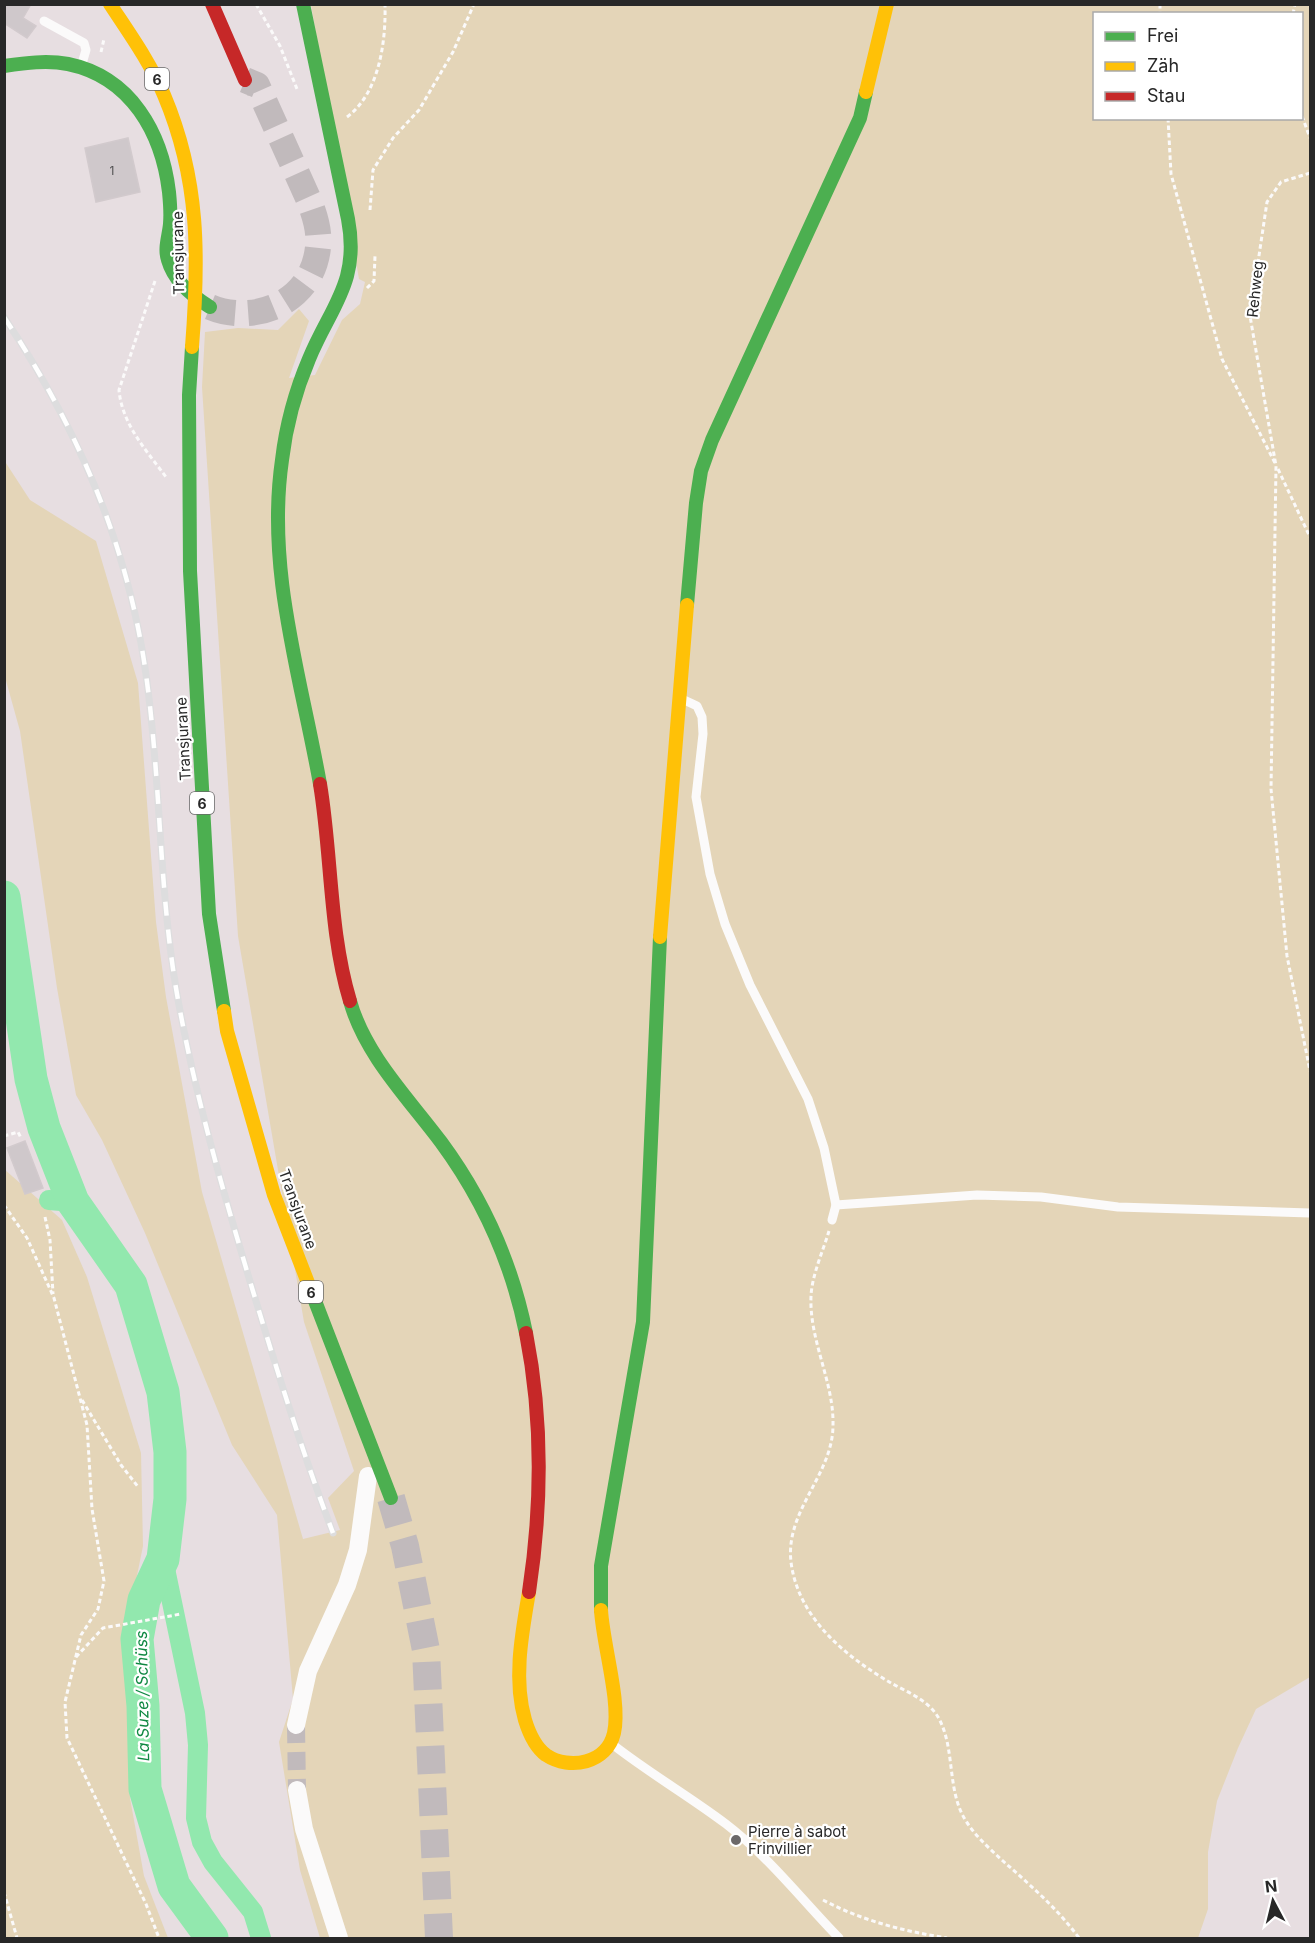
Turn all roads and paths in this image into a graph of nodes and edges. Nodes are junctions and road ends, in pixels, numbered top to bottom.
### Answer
1 (212, 4) edge
2 (256, 4) edge
3 (303, 4) edge
4 (385, 4) edge
5 (474, 4) edge
6 (886, 4) edge
7 (110, 5) edge
8 (44, 21) dead end
9 (4, 66) edge
10 (81, 68) junction
11 (245, 80) tunnel mouth
12 (297, 90) dead end
13 (1303, 118) edge
14 (1167, 120) edge
15 (327, 121) junction
16 (1311, 138) edge
17 (1311, 173) edge
18 (371, 219) dead end
19 (170, 224) junction
20 (375, 254) dead end
21 (207, 287) dead end
22 (340, 294) junction
23 (210, 307) tunnel mouth
24 (1276, 466) junction
25 (1311, 537) edge
26 (680, 698) junction
27 (1311, 1071) edge
28 (4, 1136) edge
29 (21, 1138) dead end
30 (4, 1205) edge
31 (836, 1205) junction
32 (1311, 1213) edge
33 (45, 1217) dead end
34 (832, 1220) joint
35 (54, 1298) junction
36 (80, 1396) junction
37 (371, 1449) junction
38 (368, 1476) joint
39 (139, 1488) dead end
40 (391, 1498) tunnel mouth
41 (4, 1505) edge
42 (4, 1545) edge
43 (181, 1614) dead end
44 (76, 1657) junction
45 (297, 1725) tunnel mouth
46 (610, 1742) junction
47 (297, 1790) tunnel mouth
48 (4, 1892) edge
49 (803, 1898) junction
50 (17, 1938) edge
51 (159, 1938) edge
52 (339, 1938) edge
53 (840, 1938) edge
54 (947, 1938) edge
55 (1079, 1938) edge

1 - 11 street
2 - 12 path
3 - 15 street
4 - 15 path
5 - 18 path
6 - 26 street
7 - 37 street, Transjurane / 6
8 - 10 lane
9 - 10 street
10 - 19 street
13 - 16 path
14 - 24 path
15 - 22 street
17 - 24 path, Rehweg
19 - 21 street
19 - 23 street
20 - 22 path
22 - 46 street
24 - 25 path
24 - 27 path
26 - 31 lane
26 - 46 street
28 - 29 path
30 - 35 path
31 - 32 lane
31 - 34 lane
33 - 35 path
34 - 55 path
35 - 36 path
36 - 39 path
36 - 44 path
37 - 38 lane
37 - 40 street, Transjurane / 6
38 - 45 street
41 - 42 path
43 - 44 path
44 - 51 path
46 - 49 lane
47 - 52 street
48 - 50 path
49 - 53 lane
49 - 54 path

